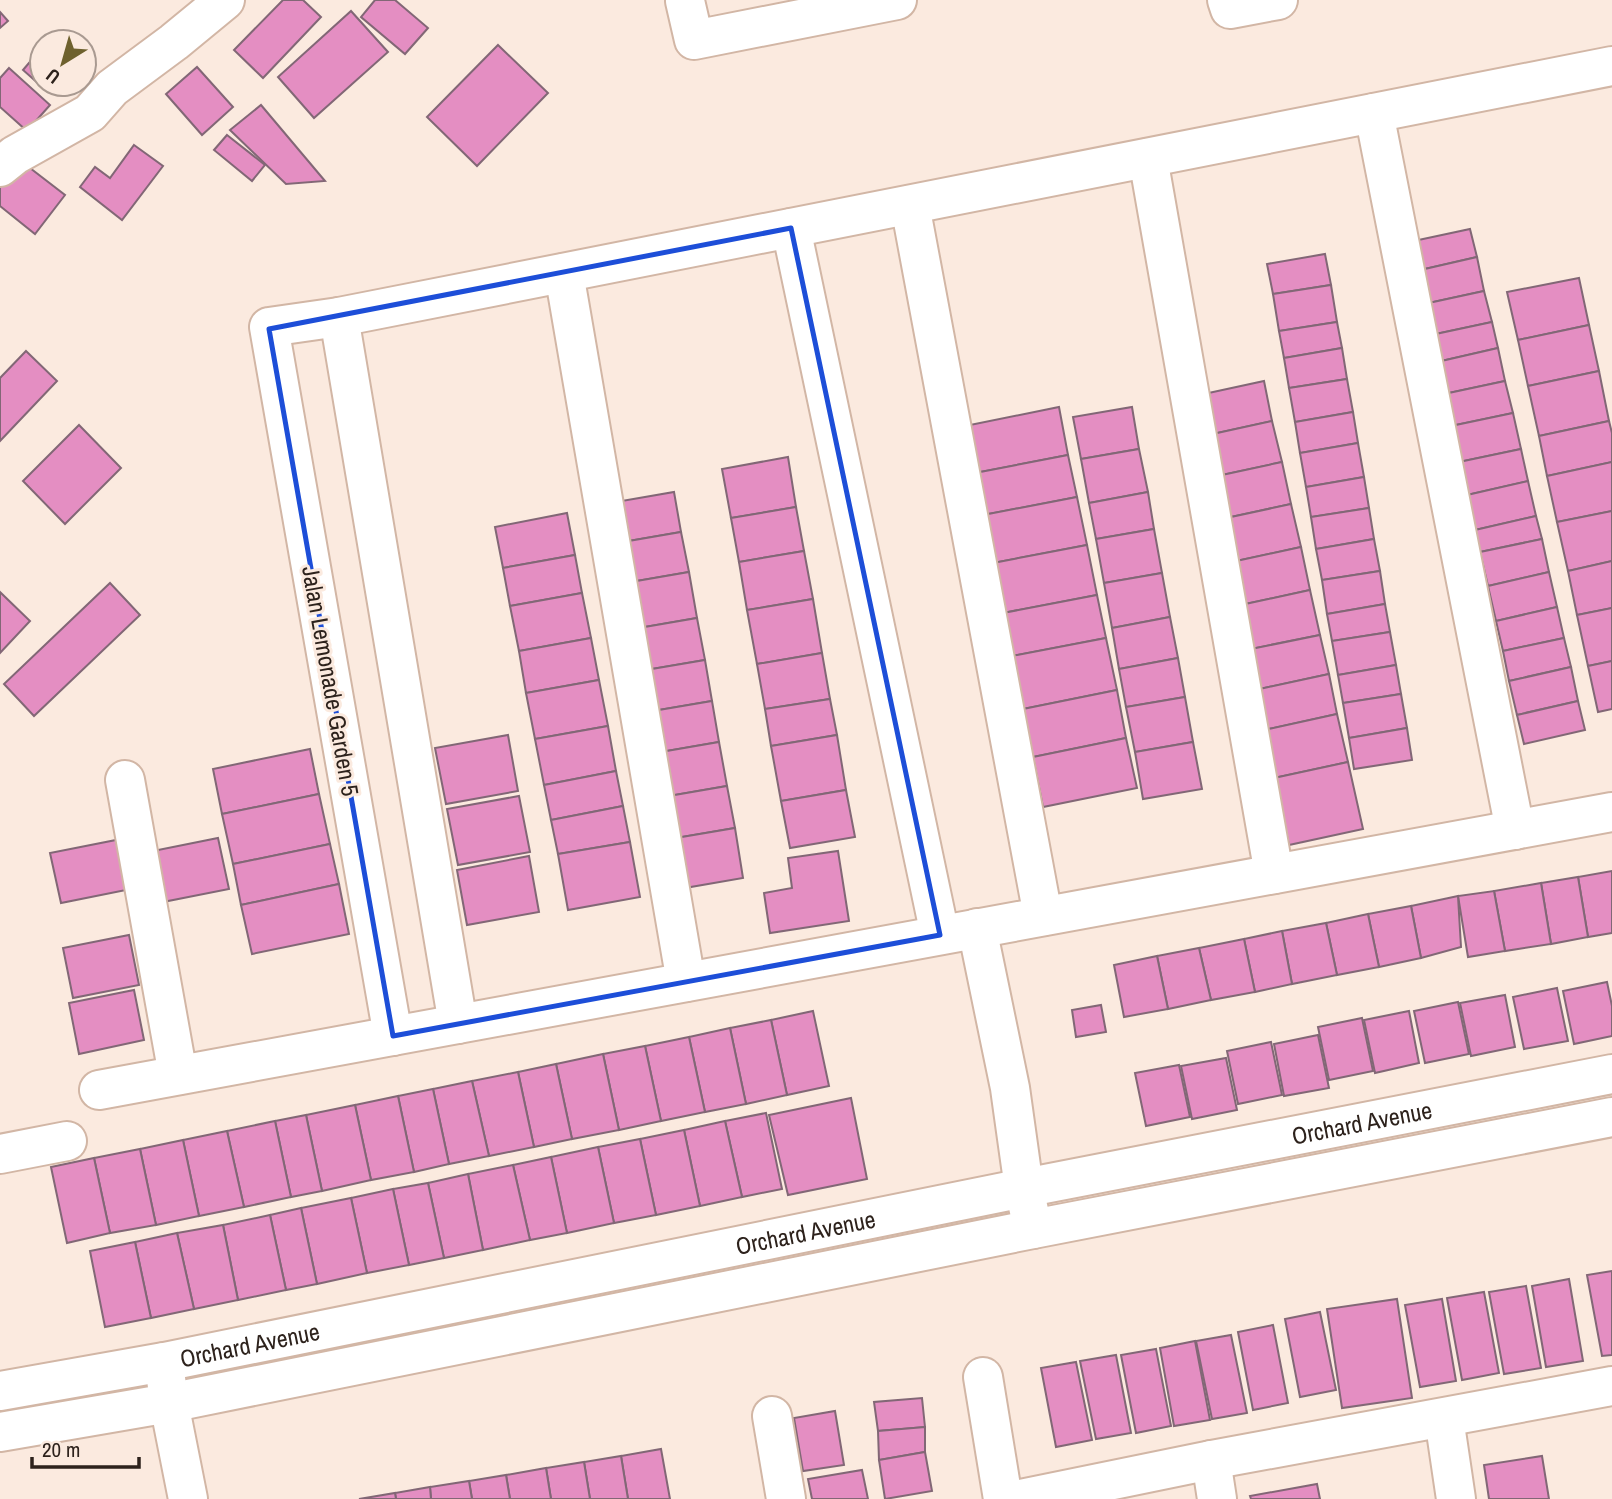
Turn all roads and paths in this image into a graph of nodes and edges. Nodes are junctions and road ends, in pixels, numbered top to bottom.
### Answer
1 (225, 0) edge
2 (897, 0) edge
3 (1227, 0) edge
4 (1278, 0) edge
5 (685, 1) edge
6 (790, 12) edge
7 (1612, 66) edge
8 (1374, 113) junction
9 (1148, 158) junction
10 (0, 167) edge
11 (910, 205) junction
12 (791, 228) junction
13 (564, 273) junction
14 (339, 317) junction
15 (125, 780) dead end
16 (1612, 811) edge
17 (1515, 830) junction
18 (1274, 874) junction
19 (1043, 916) junction
20 (958, 932) junction
21 (686, 982) junction
22 (458, 1024) junction
23 (393, 1036) junction
24 (1612, 1074) edge
25 (178, 1075) junction
26 (99, 1090) dead end
27 (1612, 1117) edge
28 (67, 1141) dead end
29 (0, 1154) edge
30 (1024, 1188) junction
31 (1033, 1229) junction
32 (164, 1362) junction
33 (983, 1377) dead end
34 (1612, 1386) edge
35 (0, 1391) edge
36 (169, 1403) junction
37 (772, 1416) dead end
38 (1444, 1418) junction
39 (0, 1432) edge
40 (1210, 1460) junction
41 (188, 1499) edge
42 (786, 1499) edge
43 (1003, 1499) edge
44 (1020, 1499) edge
45 (1217, 1499) edge
46 (1456, 1499) edge

1 - 10 street
2 - 6 street
3 - 4 street
5 - 6 street
7 - 8 street
8 - 9 street
8 - 17 street
9 - 11 street
9 - 18 street
11 - 12 street
11 - 19 street
12 - 13 street
12 - 20 street
13 - 14 street
13 - 21 street
14 - 22 street
14 - 23 street, Jalan Lemonade Garden 5
15 - 25 street
16 - 17 street
17 - 18 street
18 - 19 street
19 - 20 street
20 - 21 street
20 - 30 street
21 - 22 street
22 - 23 street
23 - 25 street
24 - 30 street, Orchard Avenue
25 - 26 street
27 - 31 street, Orchard Avenue
28 - 29 street
30 - 31 street
30 - 32 street, Orchard Avenue
31 - 36 street, Orchard Avenue
32 - 35 street, Orchard Avenue
32 - 36 street
33 - 43 street
34 - 38 street
36 - 39 street, Orchard Avenue
36 - 41 street
37 - 42 street
38 - 40 street
38 - 46 street
40 - 44 street
40 - 45 street

